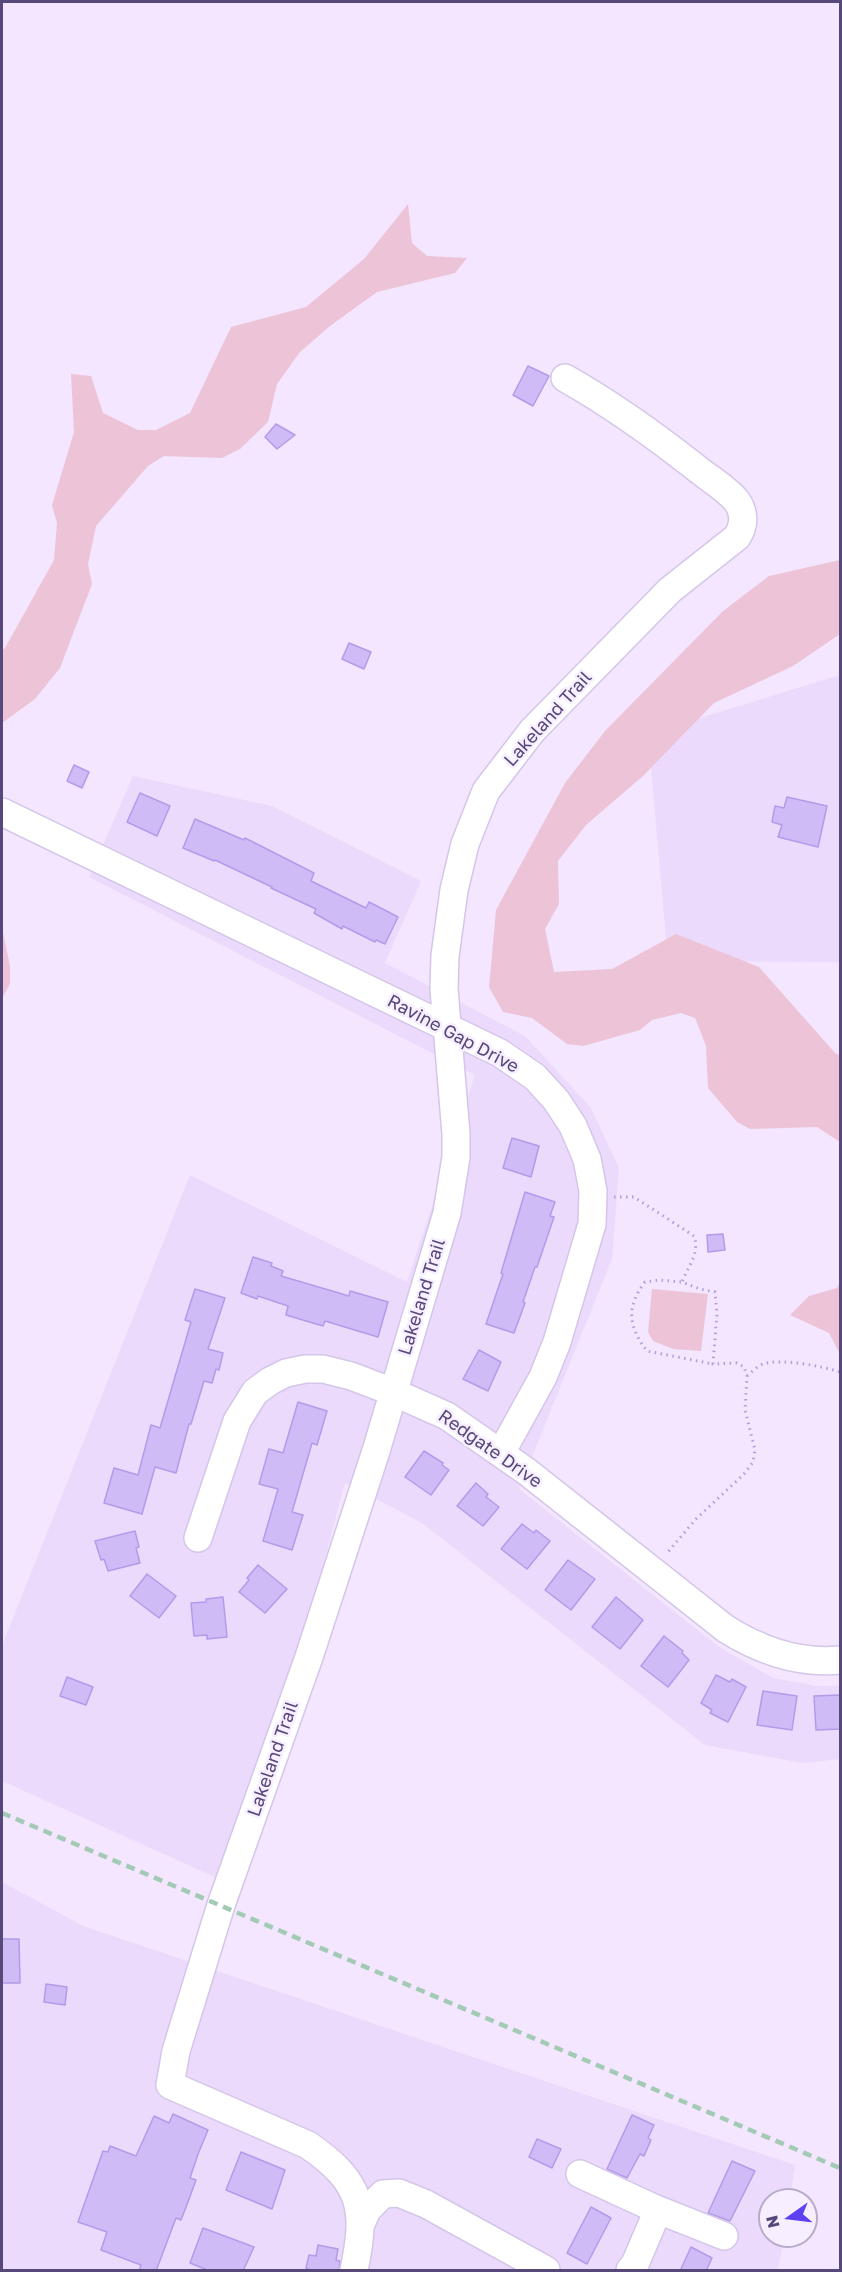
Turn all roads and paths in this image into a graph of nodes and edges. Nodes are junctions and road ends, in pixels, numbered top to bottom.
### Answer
1 (565, 378) dead end
2 (2, 812) edge
3 (448, 1028) junction
4 (593, 1198) junction
5 (682, 1282) junction
6 (713, 1364) junction
7 (840, 1372) edge
8 (747, 1376) junction
9 (393, 1392) junction
10 (501, 1453) junction
11 (198, 1538) dead end
12 (652, 1571) junction
13 (840, 1660) edge
14 (580, 2174) dead end
15 (656, 2209) junction
16 (361, 2224) junction
17 (724, 2236) dead end
18 (354, 2271) edge
19 (546, 2271) edge
20 (630, 2271) edge

1 - 3 street, Lakeland Trail
2 - 3 street, Ravine Gap Drive
3 - 4 street, Ravine Gap Drive
3 - 9 street, Lakeland Trail
4 - 5 path
4 - 10 street, Ravine Gap Drive
5 - 6 path
5 - 6 path
6 - 8 path
7 - 8 path
8 - 12 path
9 - 10 street, Redgate Drive
9 - 11 street, Redgate Drive
9 - 16 street, Lakeland Trail
10 - 12 street, Redgate Drive
12 - 13 street, Redgate Drive
14 - 15 street
15 - 17 street
15 - 20 street
16 - 18 street, Lakeland Trail
16 - 19 street

